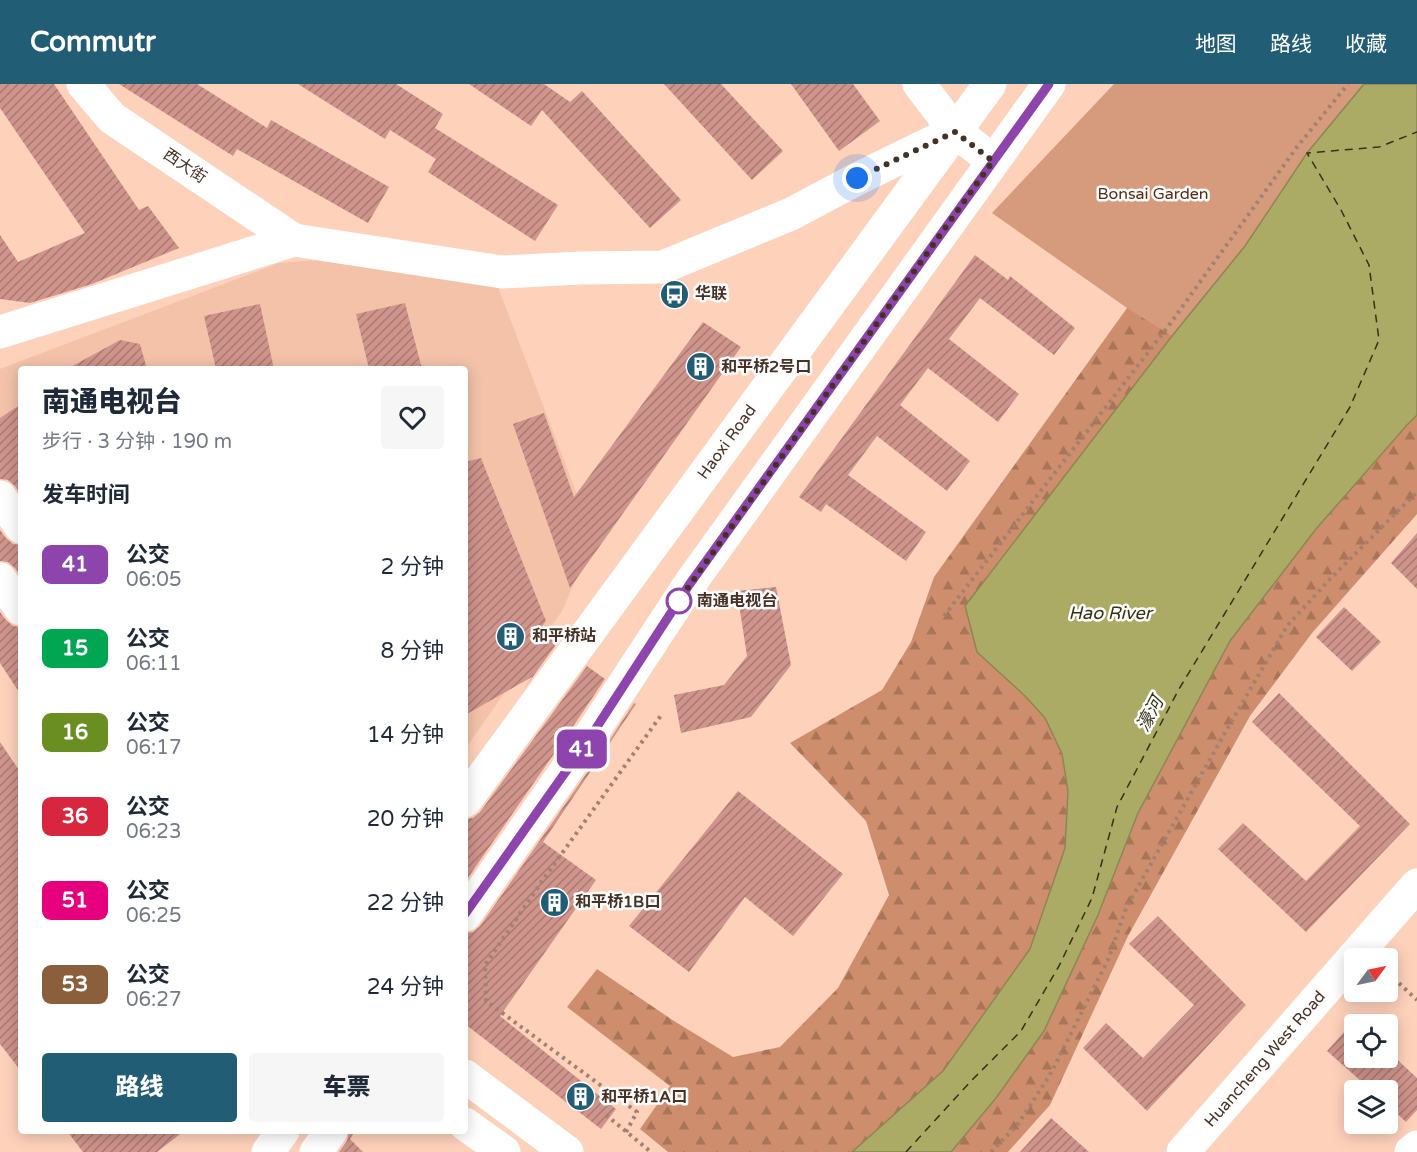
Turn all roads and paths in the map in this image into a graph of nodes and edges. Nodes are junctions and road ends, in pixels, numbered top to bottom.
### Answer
1 (83, 84) edge
2 (919, 84) edge
3 (990, 84) edge
4 (1049, 84) edge
5 (1348, 84) edge
6 (955, 132) junction
7 (993, 161) junction
8 (294, 240) junction
9 (0, 332) edge
10 (1417, 492) edge
11 (0, 497) edge
12 (18, 523) edge
13 (0, 579) edge
14 (18, 605) edge
15 (944, 616) dead end
16 (662, 714) dead end
17 (468, 797) edge
18 (1417, 885) edge
19 (468, 911) edge
20 (1398, 982) edge
21 (1417, 1000) edge
22 (468, 1078) edge
23 (606, 1115) dead end
24 (468, 1126) edge
25 (626, 1132) junction
26 (282, 1134) edge
27 (330, 1134) edge
28 (1417, 1147) edge
29 (268, 1152) edge
30 (316, 1152) edge
31 (504, 1152) edge
32 (567, 1152) edge
33 (651, 1152) edge
34 (991, 1152) edge
35 (1183, 1152) edge
36 (1411, 1152) edge

1 - 8 main road, 西大街
2 - 6 main road
3 - 6 main road, Haoxi Road
4 - 7 main road
5 - 15 path
6 - 7 main road
6 - 8 main road
6 - 17 main road, Haoxi Road
7 - 19 main road
8 - 9 main road
10 - 34 path
11 - 12 main road
13 - 14 main road
16 - 25 path
18 - 35 main road, Huancheng West Road
20 - 21 path
22 - 32 main road
23 - 25 path
24 - 31 main road
25 - 33 path
26 - 29 main road
27 - 30 main road
28 - 36 main road

